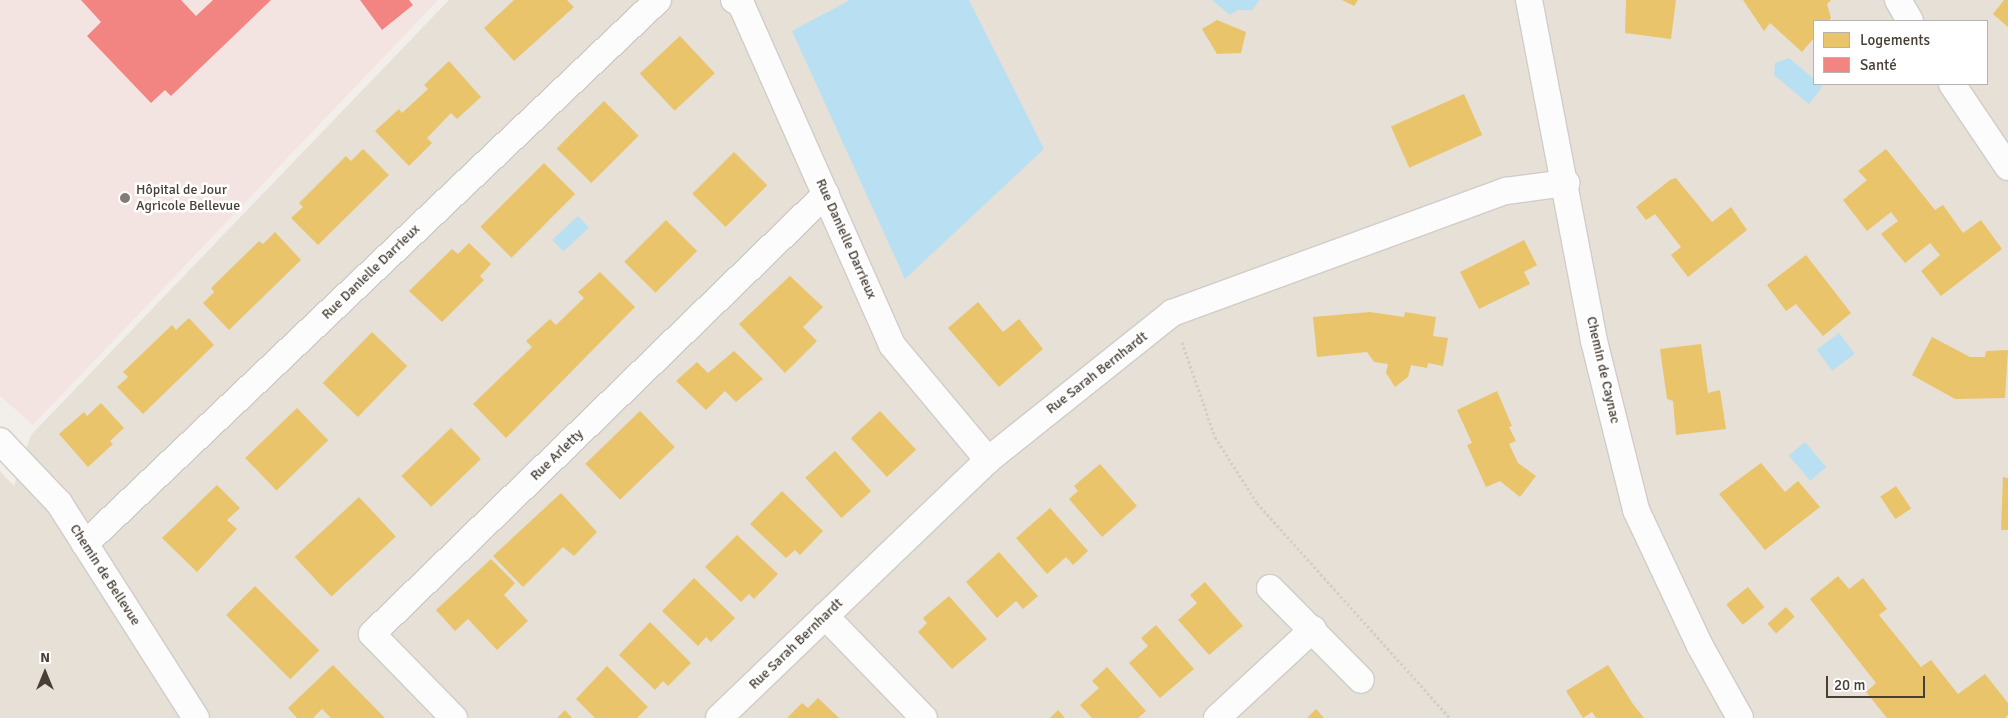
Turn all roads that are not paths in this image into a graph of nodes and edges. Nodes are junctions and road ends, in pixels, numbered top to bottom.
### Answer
1 (658, 0) edge
2 (734, 0) edge
3 (1529, 0) edge
4 (1898, 0) edge
5 (1909, 20) edge
6 (1953, 85) edge
7 (2008, 167) edge
8 (1566, 183) junction
9 (826, 194) junction
10 (0, 442) edge
11 (988, 460) junction
12 (85, 544) junction
13 (1270, 588) dead end
14 (825, 616) junction
15 (1313, 630) junction
16 (1362, 680) dead end
17 (196, 718) edge
18 (454, 718) edge
19 (719, 718) edge
20 (924, 718) edge
21 (1217, 718) edge
22 (1740, 718) edge

1 - 12 street, Rue Danielle Darrieux
2 - 9 street, Rue Danielle Darrieux
3 - 8 street, Chemin de Caynac
4 - 5 street
6 - 7 street
8 - 11 street, Rue Sarah Bernhardt
8 - 22 street, Chemin de Caynac
9 - 11 street, Rue Danielle Darrieux
9 - 18 street, Rue Arletty
10 - 12 street, Chemin de Bellevue
11 - 14 street, Rue Sarah Bernhardt
12 - 17 street, Chemin de Bellevue
13 - 15 street
14 - 19 street, Rue Sarah Bernhardt
14 - 20 street
15 - 16 street
15 - 21 street

